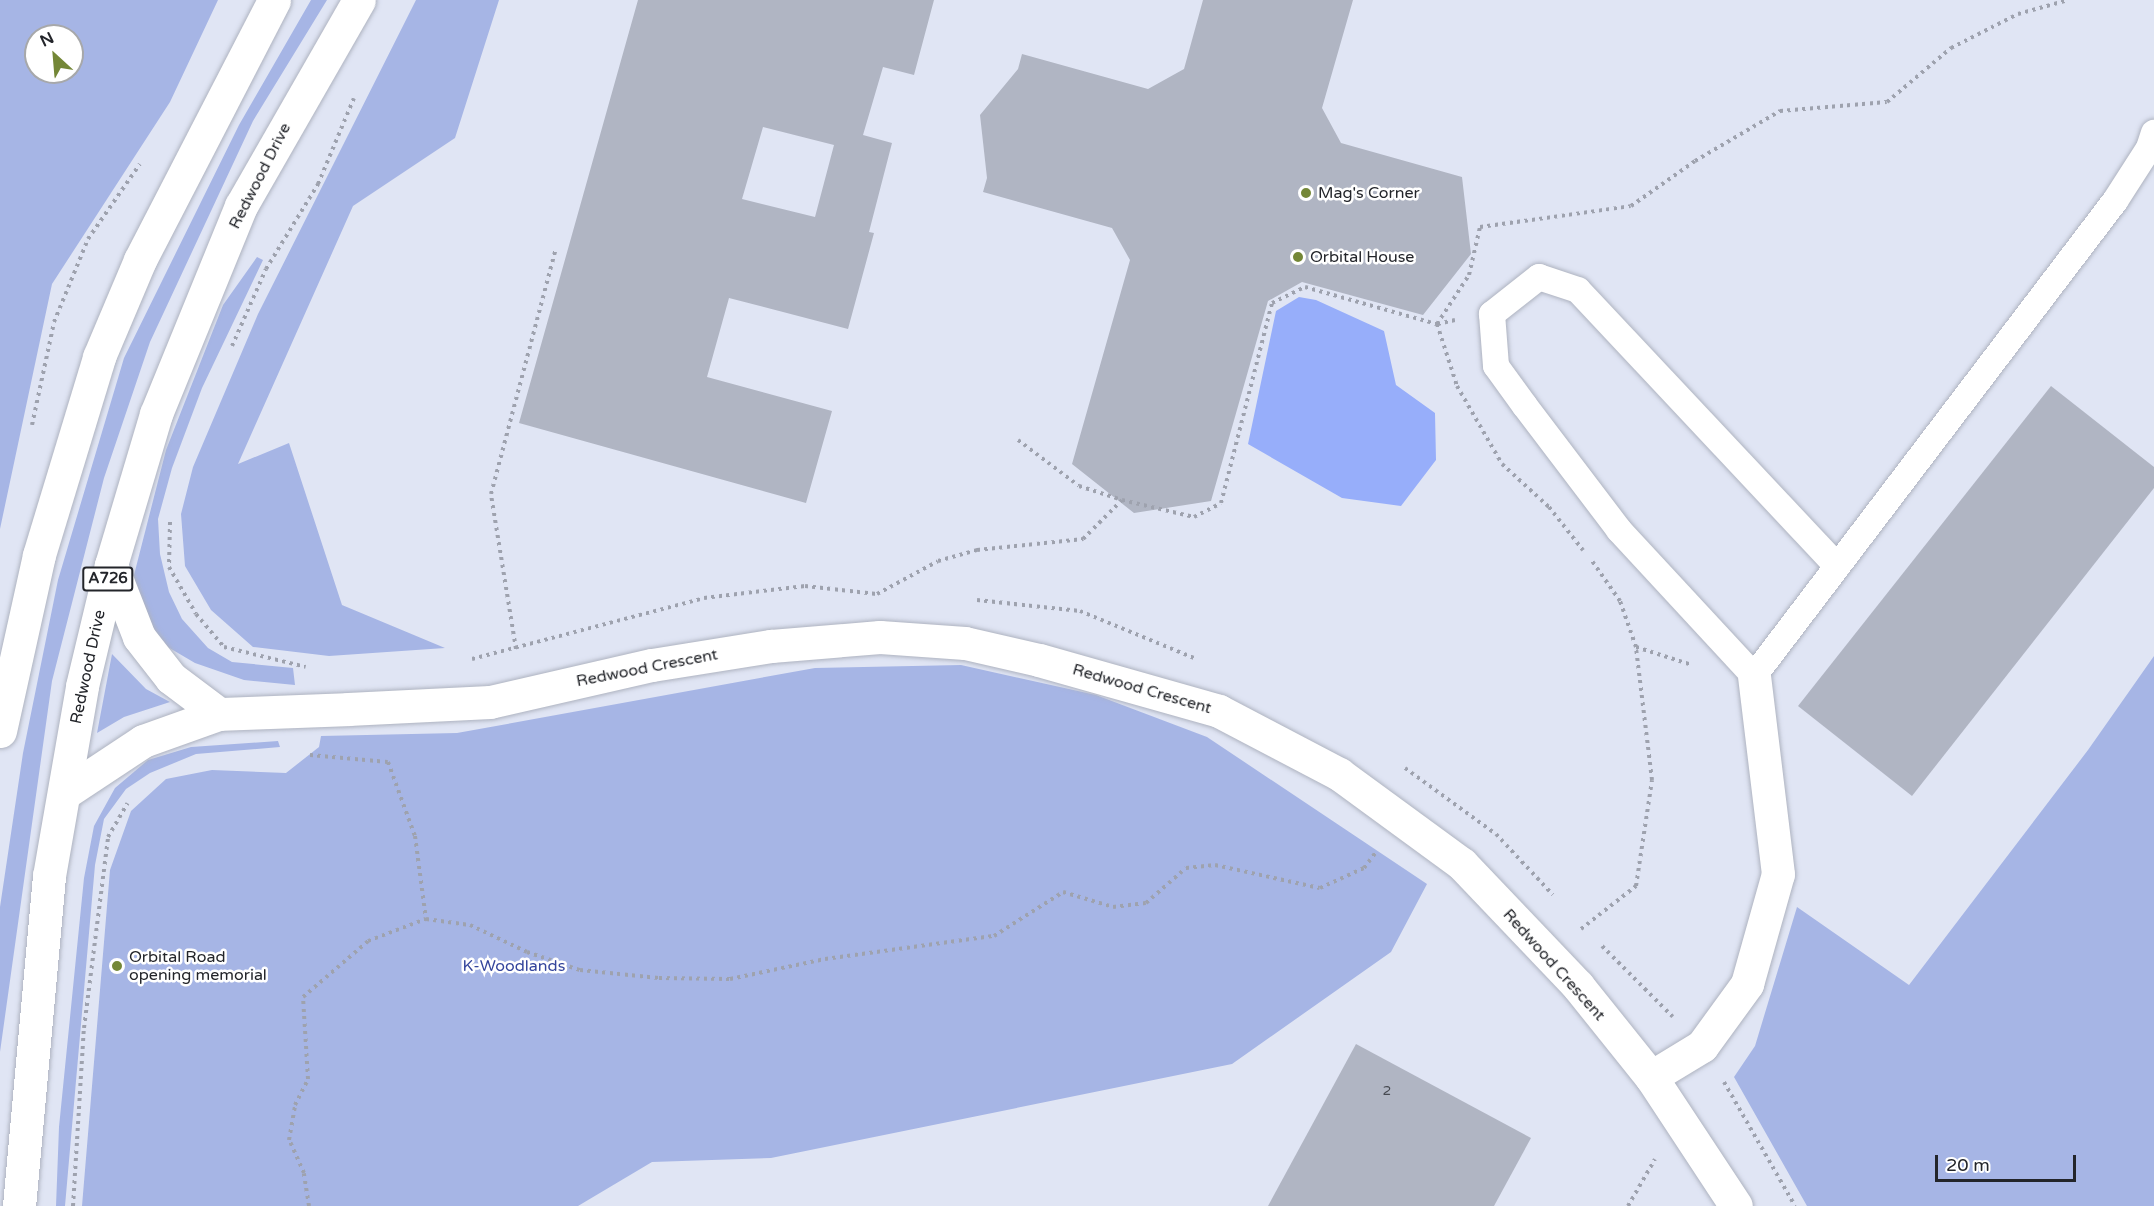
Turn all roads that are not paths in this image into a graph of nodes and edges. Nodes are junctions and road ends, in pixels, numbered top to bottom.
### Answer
1 (274, 0) edge
2 (359, 0) edge
3 (2154, 133) edge
4 (111, 565) junction
5 (1837, 566) junction
6 (1754, 676) junction
7 (219, 714) junction
8 (0, 731) edge
9 (66, 792) junction
10 (1651, 1077) junction
11 (20, 1206) edge
12 (1736, 1206) edge

1 - 8 main road
2 - 4 main road, Redwood Drive / A726
3 - 5 lane
4 - 7 main road
4 - 9 main road, Redwood Drive / A726
5 - 6 lane
5 - 6 lane
6 - 10 main road
7 - 9 main road, Redwood Crescent
7 - 10 main road, Redwood Crescent
9 - 11 main road, Redwood Drive / A726
10 - 12 main road, Redwood Crescent

